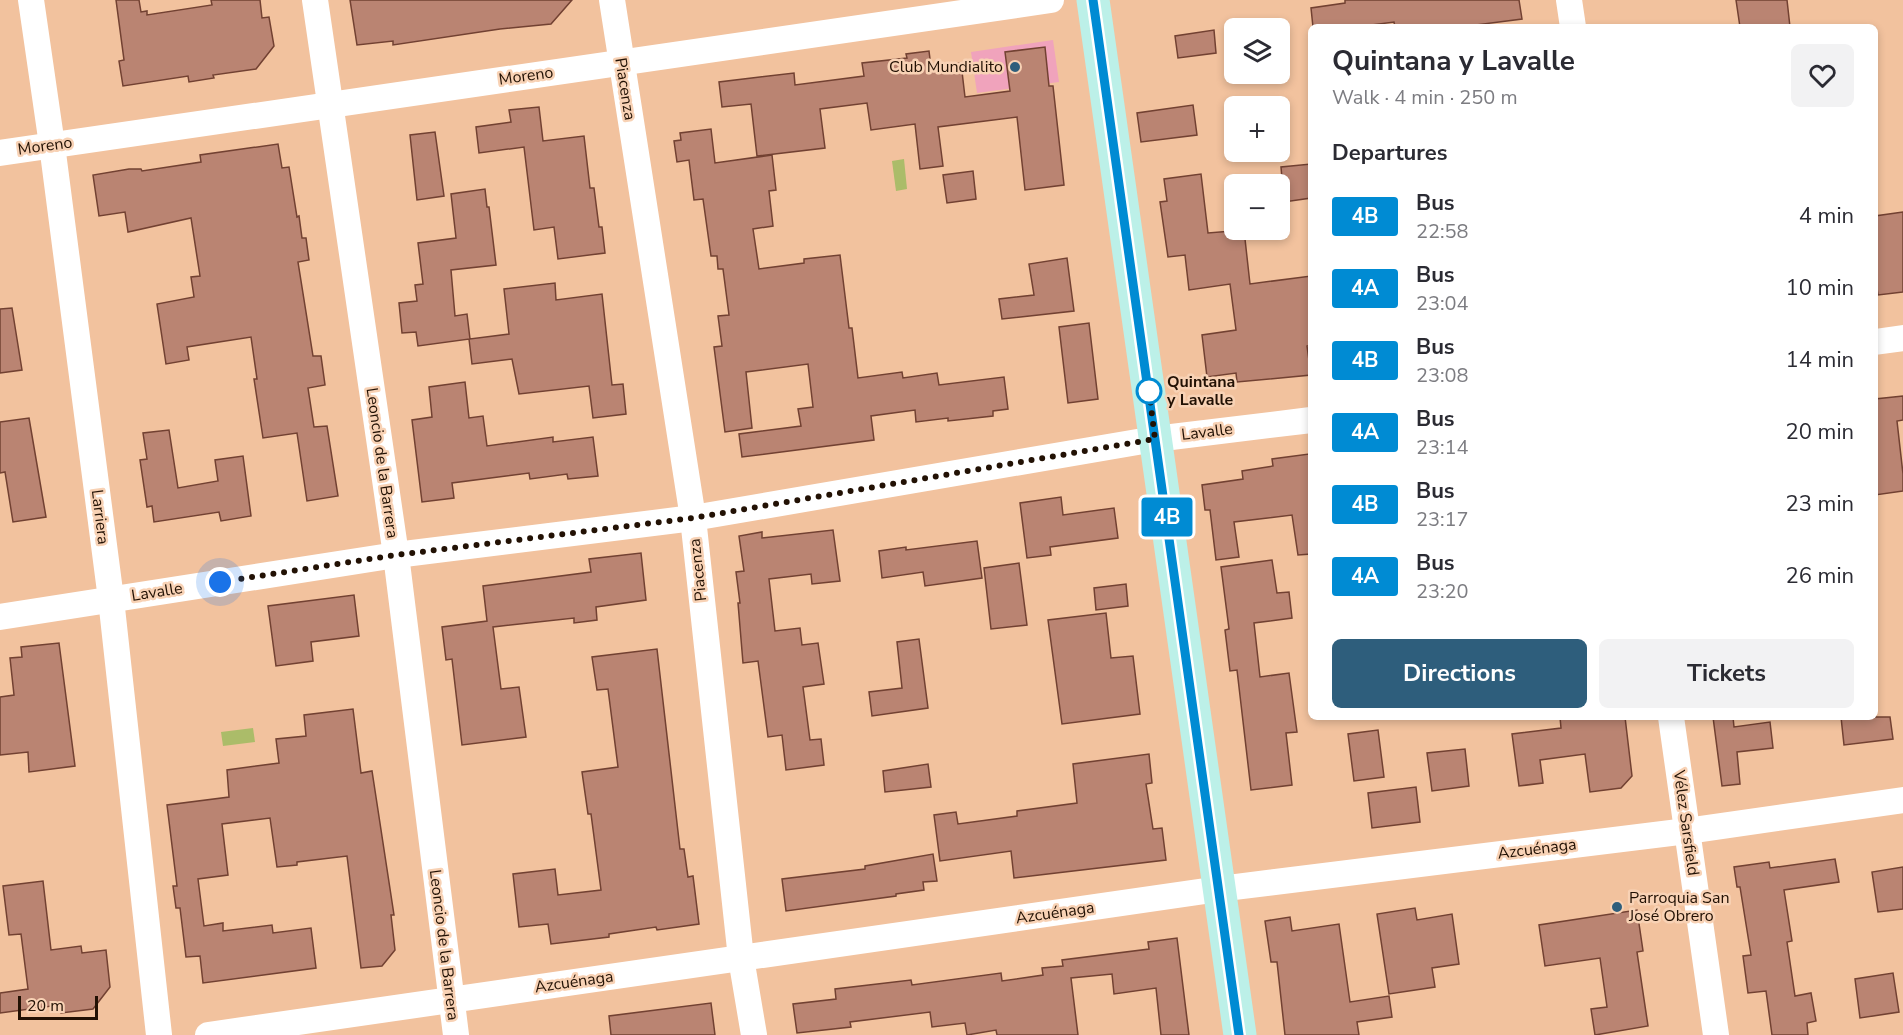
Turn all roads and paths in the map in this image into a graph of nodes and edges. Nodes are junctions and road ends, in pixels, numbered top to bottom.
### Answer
1 (31, 0) edge
2 (315, 0) edge
3 (612, 0) edge
4 (1051, 0) edge
5 (1094, 0) edge
6 (1569, 0) edge
7 (1573, 24) edge
8 (621, 63) junction
9 (330, 105) junction
10 (52, 145) junction
11 (0, 153) edge
12 (1903, 338) edge
13 (1878, 342) edge
14 (1308, 420) edge
15 (1155, 439) junction
16 (693, 518) junction
17 (396, 555) junction
18 (111, 599) junction
19 (0, 617) edge
20 (1671, 720) edge
21 (1903, 800) edge
22 (1687, 831) junction
23 (1219, 889) junction
24 (741, 958) junction
25 (450, 1000) junction
26 (159, 1035) edge
27 (208, 1035) edge
28 (456, 1035) edge
29 (754, 1035) edge
30 (1239, 1035) edge
31 (1716, 1035) edge

1 - 10 street, Larriera
2 - 9 street, Leoncio de la Barrera
3 - 8 street, Piacenza
4 - 8 street, Moreno
5 - 15 main road
6 - 7 street
8 - 9 street, Moreno
8 - 16 street, Piacenza
9 - 10 street, Moreno
9 - 17 street, Leoncio de la Barrera
10 - 11 street, Moreno
10 - 18 street, Larriera
12 - 13 street
14 - 15 street, Lavalle
15 - 16 street, Lavalle
15 - 23 main road
16 - 17 street, Lavalle
16 - 24 street, Piacenza
17 - 18 street, Lavalle
17 - 25 street, Leoncio de la Barrera
18 - 19 street, Lavalle
18 - 26 street, Larriera
20 - 22 street, Vélez Sarsfield
21 - 22 street, Azcuénaga
22 - 23 street, Azcuénaga
22 - 31 street, Vélez Sarsfield
23 - 24 street, Azcuénaga
23 - 30 main road
24 - 25 street, Azcuénaga
24 - 29 street, Piacenza
25 - 27 street, Azcuénaga
25 - 28 street, Leoncio de la Barrera

